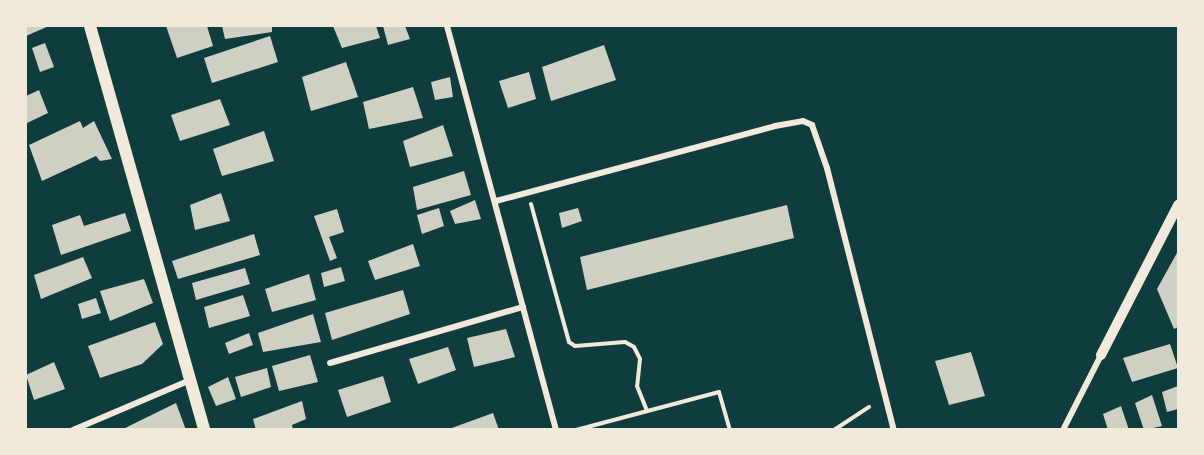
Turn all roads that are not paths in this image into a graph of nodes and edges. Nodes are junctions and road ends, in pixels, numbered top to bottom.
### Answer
1 (90, 26) edge
2 (447, 26) edge
3 (496, 201) junction
4 (1179, 206) edge
5 (523, 306) junction
6 (1101, 355) joint
7 (330, 363) dead end
8 (190, 380) junction
9 (73, 429) edge
10 (204, 429) edge
11 (556, 429) edge
12 (894, 429) edge
13 (1063, 429) edge

1 - 8 main road
2 - 3 street
3 - 5 street
3 - 12 street
4 - 6 street
5 - 7 street
5 - 11 street
6 - 13 street
8 - 9 street
8 - 10 main road

